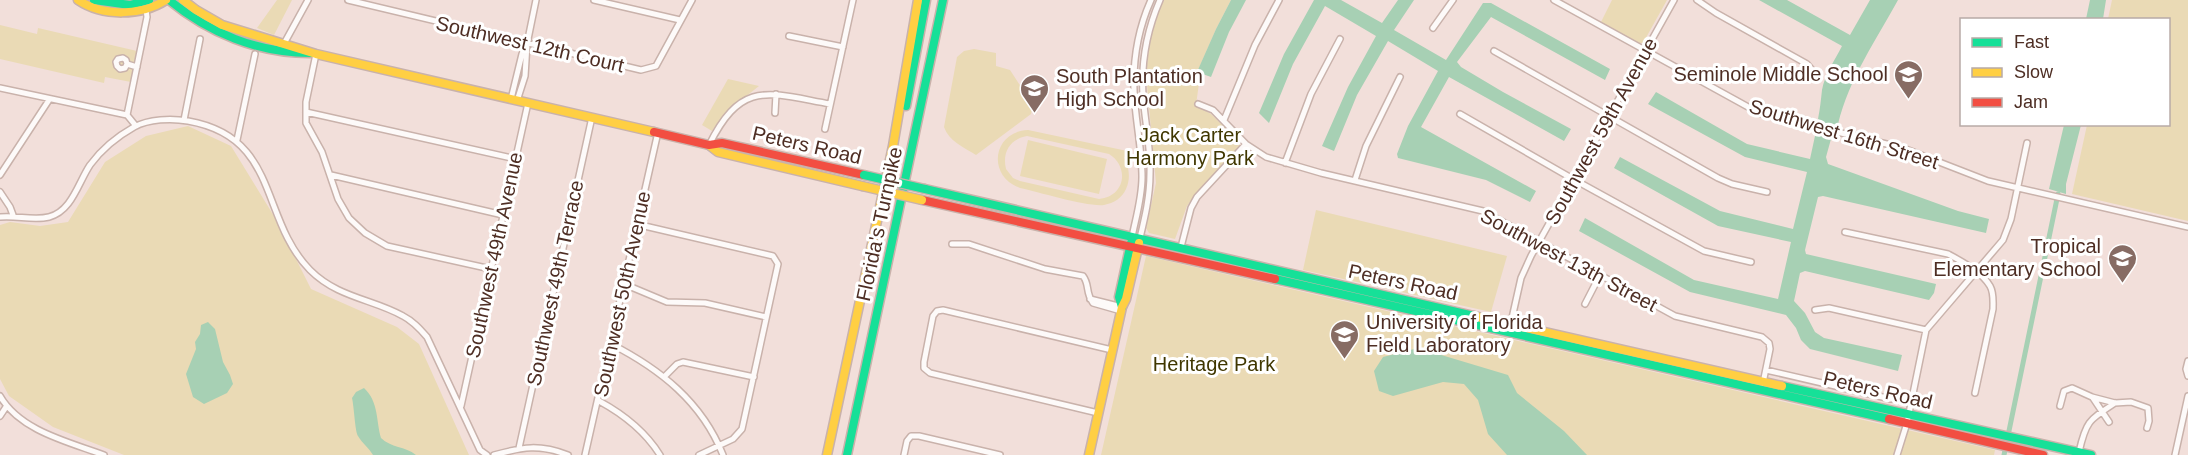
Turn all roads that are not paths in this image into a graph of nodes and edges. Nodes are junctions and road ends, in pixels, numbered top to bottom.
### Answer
1 (78, 0) edge
2 (94, 0) edge
3 (148, 0) edge
4 (168, 0) edge
5 (183, 0) edge
6 (308, 0) edge
7 (348, 0) edge
8 (536, 0) edge
9 (594, 0) edge
10 (627, 0) edge
11 (692, 0) edge
12 (853, 0) edge
13 (918, 0) edge
14 (927, 0) edge
15 (943, 0) edge
16 (1151, 0) edge
17 (1160, 0) edge
18 (1279, 0) edge
19 (1453, 0) edge
20 (1554, 0) edge
21 (1674, 0) edge
22 (1697, 0) edge
23 (371, 3) edge
24 (623, 7) junction
25 (146, 10) junction
26 (680, 20) junction
27 (1433, 28) dead end
28 (789, 36) dead end
29 (200, 39) dead end
30 (1340, 39) dead end
31 (527, 44) junction
32 (282, 47) junction
33 (843, 47) junction
34 (1494, 51) dead end
35 (1645, 51) junction
36 (313, 53) junction
37 (255, 54) dead end
38 (127, 64) dead end
39 (137, 67) junction
40 (1813, 71) dead end
41 (1400, 77) dead end
42 (0, 88) edge
43 (776, 94) junction
44 (49, 100) junction
45 (514, 100) junction
46 (528, 103) junction
47 (830, 104) junction
48 (1197, 104) dead end
49 (306, 112) junction
50 (775, 113) dead end
51 (1460, 114) dead end
52 (127, 115) junction
53 (1608, 115) junction
54 (592, 117) junction
55 (184, 120) junction
56 (1224, 120) junction
57 (135, 126) junction
58 (825, 129) dead end
59 (658, 132) junction
60 (237, 140) junction
61 (2026, 143) dead end
62 (1246, 144) junction
63 (709, 145) junction
64 (893, 146) junction
65 (516, 159) junction
66 (1285, 164) junction
67 (0, 175) edge
68 (331, 175) junction
69 (1573, 179) junction
70 (1355, 180) junction
71 (2018, 189) junction
72 (0, 192) edge
73 (1767, 192) dead end
74 (13, 215) junction
75 (504, 215) junction
76 (0, 217) edge
77 (636, 224) junction
78 (2188, 227) edge
79 (1845, 232) dead end
80 (1539, 241) junction
81 (1135, 242) junction
82 (952, 244) dead end
83 (1181, 247) junction
84 (1751, 262) dead end
85 (491, 269) junction
86 (1976, 272) junction
87 (1600, 275) junction
88 (624, 284) junction
89 (1585, 304) dead end
90 (1121, 309) junction
91 (1815, 310) dead end
92 (766, 317) junction
93 (1510, 327) junction
94 (1926, 330) junction
95 (611, 344) junction
96 (1112, 350) junction
97 (2188, 361) edge
98 (1766, 370) junction
99 (665, 376) junction
100 (2188, 376) edge
101 (754, 377) junction
102 (1762, 385) junction
103 (1975, 393) dead end
104 (0, 396) edge
105 (2188, 396) edge
106 (2092, 397) junction
107 (1891, 399) dead end
108 (599, 401) junction
109 (2115, 403) junction
110 (2060, 406) dead end
111 (6, 407) junction
112 (461, 408) junction
113 (2103, 410) junction
114 (1098, 413) junction
115 (0, 416) edge
116 (1907, 418) junction
117 (2109, 422) dead end
118 (2147, 428) dead end
119 (720, 445) junction
120 (519, 448) junction
121 (2079, 452) junction
122 (104, 455) edge
123 (487, 455) edge
124 (494, 455) edge
125 (568, 455) edge
126 (585, 455) edge
127 (660, 455) edge
128 (699, 455) edge
129 (723, 455) edge
130 (827, 455) edge
131 (847, 455) edge
132 (904, 455) edge
133 (1000, 455) edge
134 (1089, 455) edge
135 (1898, 455) edge
136 (2043, 455) edge
137 (2091, 455) edge
138 (2175, 455) edge

1 - 25 main road, Peters Road
2 - 3 main road
4 - 25 main road, Peters Road
4 - 32 main road, Peters Road
5 - 32 main road, Peters Road
6 - 32 street
7 - 23 street, Southwest 12th Court
8 - 31 street
9 - 24 street
10 - 24 street
11 - 26 street
12 - 33 street
13 - 64 main road, Florida's Turnpike
14 - 64 main road
15 - 131 main road, Florida's Turnpike
16 - 81 street
17 - 81 street
18 - 56 street
19 - 27 street
20 - 35 street, Southwest 16th Street
21 - 35 street, Southwest 59th Avenue
22 - 40 street
23 - 31 street, Southwest 12th Court
24 - 26 street
25 - 39 street
26 - 31 street, Southwest 12th Court
28 - 33 street
29 - 55 street
30 - 66 street
31 - 45 street
32 - 36 main road, Peters Road
33 - 47 street
34 - 53 street
35 - 53 street, Southwest 59th Avenue
35 - 71 street, Southwest 16th Street
36 - 45 main road, Peters Road
36 - 49 street
37 - 60 street
38 - 39 street
39 - 52 street
41 - 70 street
42 - 44 street
43 - 47 street
43 - 50 street
43 - 63 street
44 - 52 street
44 - 67 street
45 - 46 main road, Peters Road
46 - 54 main road, Peters Road
46 - 65 street, Southwest 49th Avenue
47 - 58 street
48 - 56 street, Southwest 13th Street
49 - 65 street
49 - 68 street
51 - 69 street
52 - 57 street
53 - 69 street, Southwest 59th Avenue
53 - 73 street
54 - 59 main road, Peters Road
54 - 120 street, Southwest 49th Terrace
55 - 57 street
55 - 60 street
56 - 62 street, Southwest 13th Street
57 - 74 street
59 - 63 main road, Peters Road
59 - 77 street, Southwest 50th Avenue
60 - 112 street
61 - 71 street
62 - 66 street, Southwest 13th Street
62 - 83 street
63 - 81 main road, Peters Road, bridge
63 - 81 main road, Peters Road, bridge
64 - 130 main road, Florida's Turnpike
65 - 75 street, Southwest 49th Avenue
66 - 70 street, Southwest 13th Street
68 - 75 street
68 - 85 street
69 - 80 street, Southwest 59th Avenue
69 - 84 street
70 - 80 street, Southwest 13th Street
71 - 78 street, Southwest 16th Street
71 - 86 street
72 - 74 street
74 - 76 street
75 - 85 street, Southwest 49th Avenue
77 - 88 street, Southwest 50th Avenue
77 - 92 street
79 - 86 street
80 - 87 street, Southwest 13th Street
80 - 93 street, Southwest 59th Avenue
81 - 83 main road, Peters Road
81 - 90 main road
81 - 93 main road, Peters Road
82 - 90 street
83 - 93 main road, Peters Road
85 - 112 street, Southwest 49th Avenue
86 - 94 street
86 - 103 street
87 - 89 street
87 - 98 street, Southwest 13th Street
88 - 92 street
88 - 95 street, Southwest 50th Avenue
90 - 96 main road
91 - 94 street
92 - 101 street
93 - 102 main road, Peters Road
94 - 116 street
95 - 99 street
95 - 108 street, Southwest 50th Avenue
96 - 114 main road
96 - 114 street
97 - 100 street
98 - 102 street, Southwest 13th Street
98 - 107 street, Peters Road
99 - 101 street
99 - 119 street
101 - 119 street
102 - 116 main road, Peters Road
104 - 111 street
105 - 138 street
106 - 109 street
106 - 110 street
106 - 113 street
108 - 126 street, Southwest 50th Avenue
108 - 127 street
109 - 113 street
109 - 118 street
111 - 115 street
111 - 122 street
112 - 123 street
113 - 117 street
113 - 121 street
114 - 134 main road
116 - 121 main road, Peters Road
116 - 135 street
116 - 136 main road, Peters Road
119 - 128 street
119 - 129 street
120 - 124 street
120 - 125 street
121 - 137 main road, Peters Road
132 - 133 street

